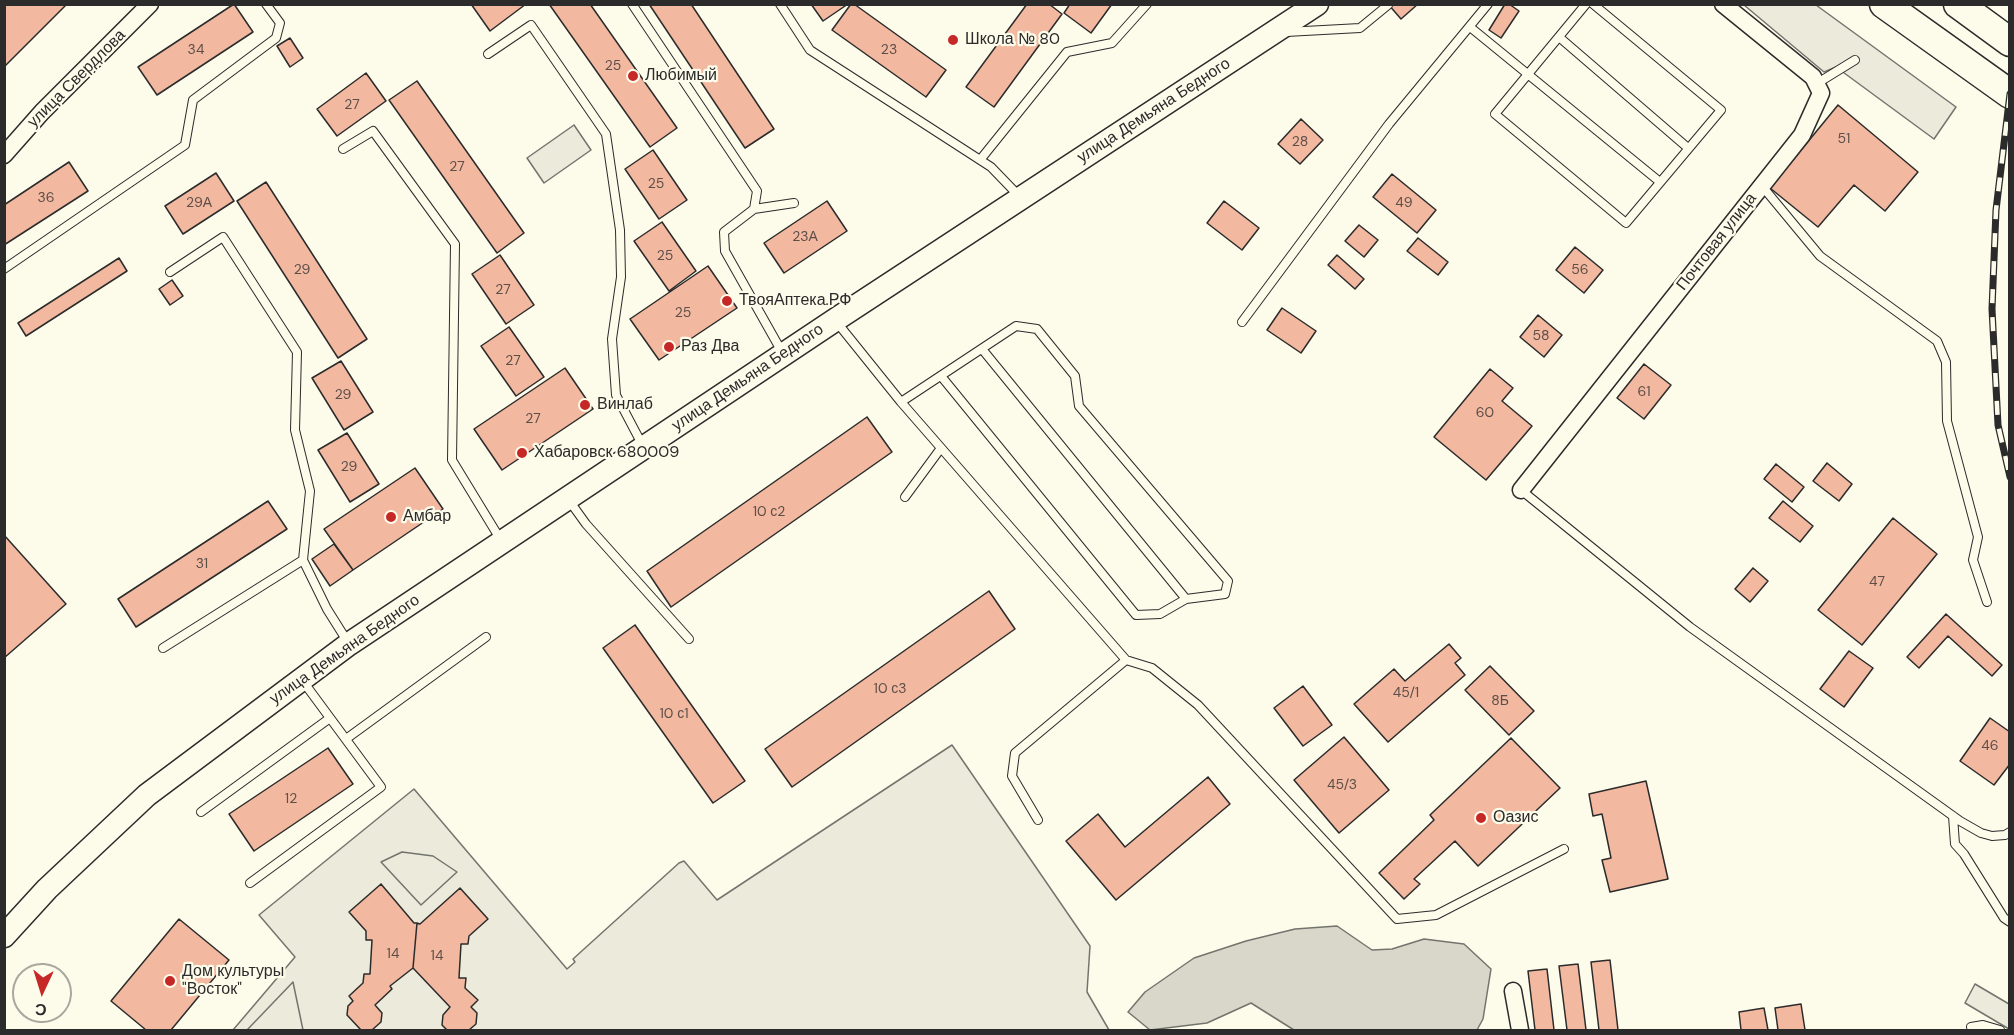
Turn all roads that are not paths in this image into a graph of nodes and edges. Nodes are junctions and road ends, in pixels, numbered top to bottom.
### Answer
1 (150, 4) edge
2 (266, 4) edge
3 (632, 4) edge
4 (780, 4) edge
5 (1147, 4) edge
6 (1317, 4) edge
7 (1488, 4) edge
8 (1586, 4) edge
9 (1593, 4) edge
10 (1723, 4) edge
11 (1884, 4) edge
12 (1958, 4) edge
13 (1388, 5) edge
14 (1470, 27) junction
15 (1273, 33) junction
16 (1559, 37) junction
17 (2010, 42) edge
18 (488, 54) dead end
19 (1855, 60) dead end
20 (1528, 74) junction
21 (1816, 84) junction
22 (2010, 94) edge
23 (1689, 148) junction
24 (343, 149) dead end
25 (4, 155) edge
26 (980, 160) junction
27 (1660, 182) junction
28 (1762, 186) junction
29 (1022, 198) junction
30 (794, 203) dead end
31 (754, 209) junction
32 (4, 269) edge
33 (170, 272) dead end
34 (835, 320) junction
35 (1242, 322) dead end
36 (982, 349) junction
37 (784, 355) junction
38 (941, 376) junction
39 (901, 402) junction
40 (644, 448) junction
41 (941, 448) junction
42 (1521, 490) joint
43 (905, 496) dead end
44 (568, 499) junction
45 (502, 542) junction
46 (303, 560) junction
47 (1186, 600) junction
48 (1987, 602) dead end
49 (486, 637) dead end
50 (689, 639) dead end
51 (349, 644) junction
52 (163, 648) dead end
53 (1126, 660) junction
54 (302, 679) junction
55 (330, 718) junction
56 (346, 739) junction
57 (201, 812) dead end
58 (1953, 816) junction
59 (1038, 820) dead end
60 (2010, 832) edge
61 (1564, 849) dead end
62 (250, 883) dead end
63 (2010, 922) edge
64 (4, 936) edge
65 (1513, 991) dead end
66 (1971, 1027) dead end
67 (1520, 1030) edge
68 (2000, 1030) edge

1 - 25 street, улица Свердлова
2 - 32 lane
3 - 31 lane
4 - 26 lane
5 - 26 lane
6 - 15 main road, улица Демьяна Бедного
7 - 14 lane
8 - 16 lane
9 - 23 lane
10 - 21 street
11 - 22 highway
12 - 17 highway
13 - 15 lane
14 - 20 lane
14 - 35 lane
15 - 29 main road, улица Демьяна Бедного
16 - 20 lane
16 - 23 lane
18 - 40 lane
19 - 21 lane
20 - 27 lane
20 - 27 lane
21 - 28 street, Почтовая улица
23 - 27 lane
24 - 45 lane
26 - 29 lane
28 - 42 street, Почтовая улица
28 - 48 lane
29 - 34 main road, улица Демьяна Бедного
30 - 31 lane
31 - 37 lane
33 - 46 lane
34 - 37 main road, улица Демьяна Бедного
34 - 39 lane
36 - 38 lane
36 - 47 lane
36 - 47 lane
37 - 40 main road, улица Демьяна Бедного
38 - 39 lane
38 - 47 lane
39 - 41 lane
40 - 44 main road, улица Демьяна Бедного
41 - 43 lane
41 - 53 lane
42 - 58 lane
44 - 45 main road, улица Демьяна Бедного
44 - 50 lane
45 - 51 main road, улица Демьяна Бедного
46 - 51 lane
46 - 52 lane
49 - 56 lane
51 - 54 main road, улица Демьяна Бедного
53 - 59 lane
53 - 61 lane
54 - 55 lane
54 - 64 main road, улица Демьяна Бедного
55 - 56 lane
55 - 57 lane
56 - 62 lane
58 - 60 lane
58 - 63 lane
65 - 67 street
66 - 68 lane

